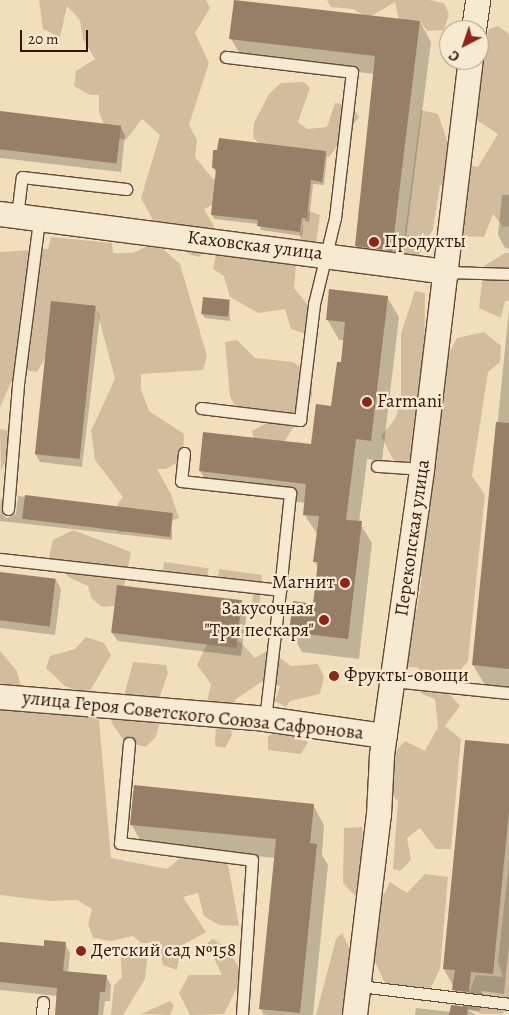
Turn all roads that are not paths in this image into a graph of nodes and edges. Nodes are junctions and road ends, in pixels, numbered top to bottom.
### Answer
1 (478, 0) edge
2 (475, 20) edge
3 (226, 57) dead end
4 (470, 70) edge
5 (126, 188) dead end
6 (19, 216) edge
7 (327, 255) junction
8 (447, 272) junction
9 (509, 274) edge
10 (201, 408) dead end
11 (184, 453) dead end
12 (378, 466) dead end
13 (422, 469) junction
14 (8, 509) dead end
15 (0, 559) edge
16 (280, 590) junction
17 (394, 681) junction
18 (509, 693) edge
19 (0, 696) edge
20 (265, 719) junction
21 (385, 736) junction
22 (129, 743) dead end
23 (359, 986) junction
24 (43, 1002) dead end
25 (509, 1004) edge
26 (42, 1015) edge
27 (242, 1015) edge
28 (355, 1015) edge

1 - 2 street
3 - 7 lane
4 - 8 street, Перекопская улица
5 - 6 lane
6 - 7 street, Каховская улица
6 - 14 lane
7 - 8 street, Каховская улица
7 - 10 lane
8 - 9 lane, Каховская улица
8 - 13 street, Перекопская улица
11 - 16 lane
12 - 13 lane
13 - 17 street, Перекопская улица
15 - 16 lane
16 - 20 lane
17 - 18 lane
17 - 21 street, Перекопская улица
19 - 20 street, улица Героя Советского Союза Сафронова
20 - 21 street, улица Героя Советского Союза Сафронова
21 - 23 street, Перекопская улица
22 - 27 lane
23 - 25 lane
23 - 28 street, Перекопская улица
24 - 26 lane

